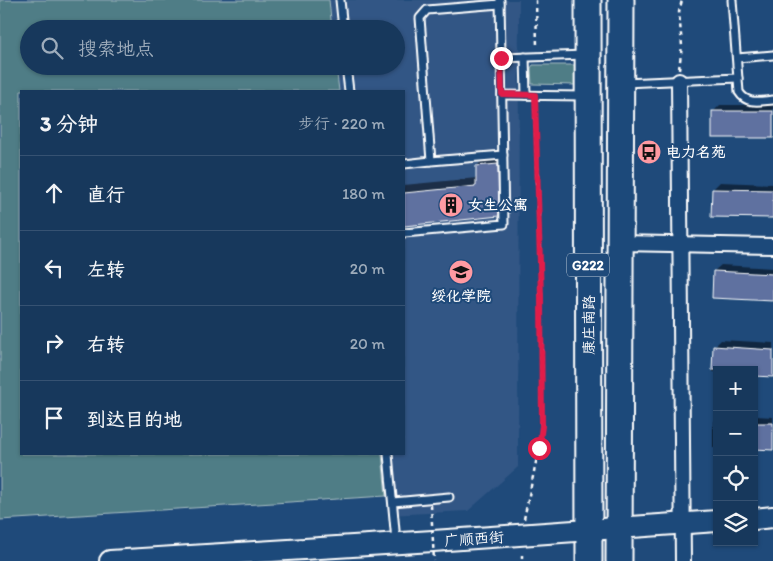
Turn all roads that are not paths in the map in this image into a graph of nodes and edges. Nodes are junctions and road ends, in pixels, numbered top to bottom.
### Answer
1 (340, 0) edge
2 (588, 0) edge
3 (621, 0) edge
4 (732, 0) edge
5 (500, 2) edge
6 (342, 20) edge
7 (588, 55) junction
8 (773, 55) edge
9 (525, 57) junction
10 (501, 58) junction
11 (737, 58) junction
12 (347, 75) edge
13 (738, 78) junction
14 (679, 81) junction
15 (621, 84) junction
16 (349, 90) edge
17 (502, 94) junction
18 (526, 95) junction
19 (588, 96) junction
20 (773, 100) edge
21 (503, 155) junction
22 (431, 161) junction
23 (405, 164) edge
24 (405, 233) edge
25 (620, 243) junction
26 (681, 244) junction
27 (773, 246) edge
28 (388, 455) edge
29 (449, 498) dead end
30 (393, 502) junction
31 (773, 517) edge
32 (758, 518) edge
33 (713, 521) edge
34 (684, 524) junction
35 (620, 528) junction
36 (589, 531) junction
37 (396, 543) junction
38 (110, 561) edge
39 (589, 561) edge
40 (620, 561) edge
41 (684, 561) edge

1 - 6 lane
2 - 7 highway, 康庄南路 / G222
3 - 15 highway, 康庄南路 / G222
4 - 11 lane
5 - 10 lane
5 - 22 lane
7 - 9 lane
7 - 19 highway, 康庄南路 / G222
8 - 11 lane
9 - 10 lane
9 - 18 lane
10 - 17 lane
11 - 13 lane
12 - 16 lane
13 - 14 lane
13 - 20 lane
14 - 15 lane
14 - 26 street
15 - 25 highway, 康庄南路 / G222
17 - 18 lane
17 - 21 lane
18 - 19 lane
19 - 36 highway, 康庄南路 / G222
21 - 22 lane
21 - 24 lane
22 - 23 lane
25 - 26 street
25 - 35 highway, 康庄南路 / G222
26 - 27 street
26 - 34 street
28 - 30 lane
29 - 30 lane
30 - 37 lane
31 - 32 main road
33 - 34 main road, 广顺西街
34 - 35 main road, 广顺西街
34 - 41 street
35 - 36 main road, 广顺西街
35 - 40 highway, 康庄南路 / G222
36 - 37 main road, 广顺西街
36 - 39 highway, 康庄南路 / G222
37 - 38 main road, 广顺西街

